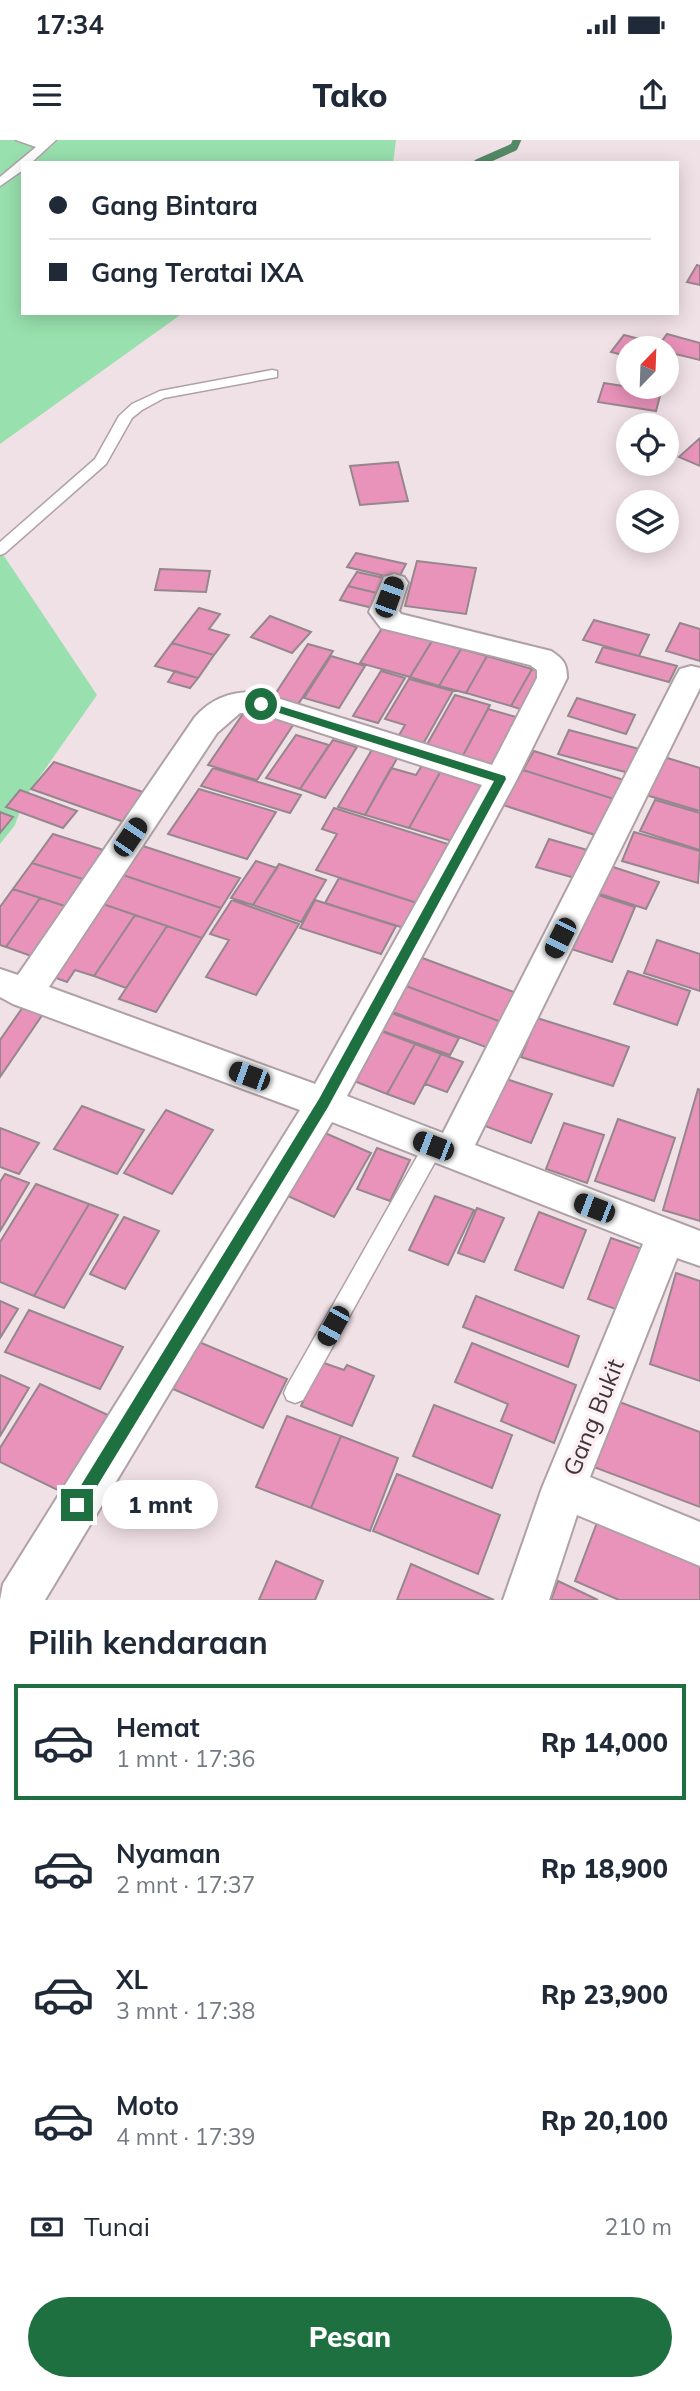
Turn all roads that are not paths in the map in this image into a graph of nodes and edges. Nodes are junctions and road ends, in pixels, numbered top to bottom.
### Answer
1 (22, 140) edge
2 (47, 142) edge
3 (25, 161) edge
4 (21, 165) edge
5 (0, 183) edge
6 (272, 374) dead end
7 (0, 550) edge
8 (394, 583) dead end
9 (691, 676) dead end
10 (501, 779) junction
11 (13, 988) edge
12 (324, 1103) junction
13 (443, 1150) junction
14 (683, 1242) edge
15 (295, 1393) dead end
16 (564, 1488) junction
17 (700, 1544) edge
18 (19, 1600) edge
19 (526, 1600) edge

1 - 2 lane
2 - 3 lane
4 - 5 lane
6 - 7 lane
8 - 10 street
9 - 13 street
10 - 11 street
10 - 12 street
11 - 12 street
12 - 13 street
12 - 18 street
13 - 14 street
13 - 15 lane
14 - 16 street, Gang Bukit
16 - 17 street
16 - 19 street, Gang Bukit

